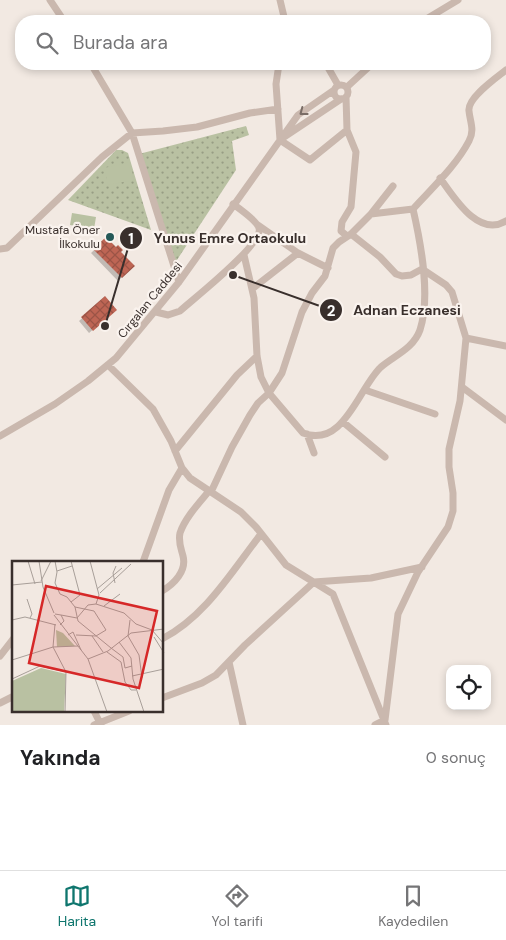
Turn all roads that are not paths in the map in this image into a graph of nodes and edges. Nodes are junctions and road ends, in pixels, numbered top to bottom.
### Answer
1 (50, 0) edge
2 (280, 0) edge
3 (458, 0) edge
4 (60, 15) edge
5 (284, 15) edge
6 (433, 15) edge
7 (95, 70) edge
8 (278, 70) edge
9 (328, 70) edge
10 (365, 70) edge
11 (506, 70) edge
12 (346, 87) junction
13 (336, 88) junction
14 (344, 98) junction
15 (278, 109) junction
16 (347, 130) junction
17 (132, 133) junction
18 (280, 140) junction
19 (440, 178) junction
20 (393, 186) dead end
21 (233, 204) junction
22 (413, 209) junction
23 (371, 214) junction
24 (258, 224) junction
25 (505, 224) edge
26 (349, 235) junction
27 (0, 249) edge
28 (298, 253) junction
29 (244, 255) junction
30 (328, 268) junction
31 (422, 269) junction
32 (180, 282) junction
33 (252, 289) junction
34 (156, 312) junction
35 (466, 338) junction
36 (506, 346) edge
37 (256, 356) junction
38 (108, 365) junction
39 (462, 387) junction
40 (365, 390) junction
41 (269, 393) junction
42 (435, 414) dead end
43 (506, 420) edge
44 (343, 422) junction
45 (307, 434) junction
46 (0, 436) edge
47 (175, 451) junction
48 (314, 453) dead end
49 (385, 457) dead end
50 (182, 468) junction
51 (210, 491) junction
52 (261, 534) junction
53 (143, 561) edge
54 (422, 567) junction
55 (314, 582) junction
56 (164, 589) edge
57 (164, 638) edge
58 (12, 641) edge
59 (0, 656) edge
60 (229, 662) junction
61 (12, 697) edge
62 (164, 697) edge
63 (0, 703) edge
64 (94, 712) edge
65 (127, 712) edge
66 (386, 722) edge
67 (98, 724) edge
68 (242, 725) edge
69 (375, 725) edge

1 - 4 street
2 - 5 street
3 - 6 street
7 - 17 street
8 - 15 street
9 - 13 street
10 - 12 street
11 - 19 street
12 - 13 street
12 - 14 street
13 - 14 street
13 -> 18 street, Cırgalan Caddesi
14 - 16 street
14 - 18 street, Cırgalan Caddesi
15 - 17 street
15 - 18 street
16 - 18 street
16 - 26 street
17 - 27 street
17 - 32 street
18 - 21 street, Cırgalan Caddesi
19 - 22 street
19 - 25 street
20 - 23 street
21 - 24 street
21 - 32 street, Cırgalan Caddesi
22 - 23 street
22 - 31 street
23 - 26 street
24 - 28 street
24 - 29 street
26 - 30 street
26 - 31 street
28 - 30 street
28 - 33 street
29 - 33 street
29 - 34 street
30 - 41 street
31 - 35 street
31 - 40 street
32 - 34 street, Cırgalan Caddesi
33 - 37 street
34 - 38 street, Cırgalan Caddesi
35 - 36 street
35 - 39 street
37 - 41 street
37 - 47 street
38 - 46 street, Cırgalan Caddesi
38 - 47 street
39 - 43 street
39 - 54 street
40 - 42 street
40 - 44 street
41 - 45 street
41 - 51 street
44 - 45 street
44 - 49 street
45 - 48 street
47 - 50 street
50 - 51 street
50 - 53 street
51 - 52 street
51 - 56 street
52 - 55 street
52 - 57 street
54 - 55 street
54 - 66 street
55 - 60 street
55 - 66 street
58 - 59 street
60 - 62 street
60 - 68 street
61 - 63 street
64 - 67 street
65 - 67 street
66 - 69 street

